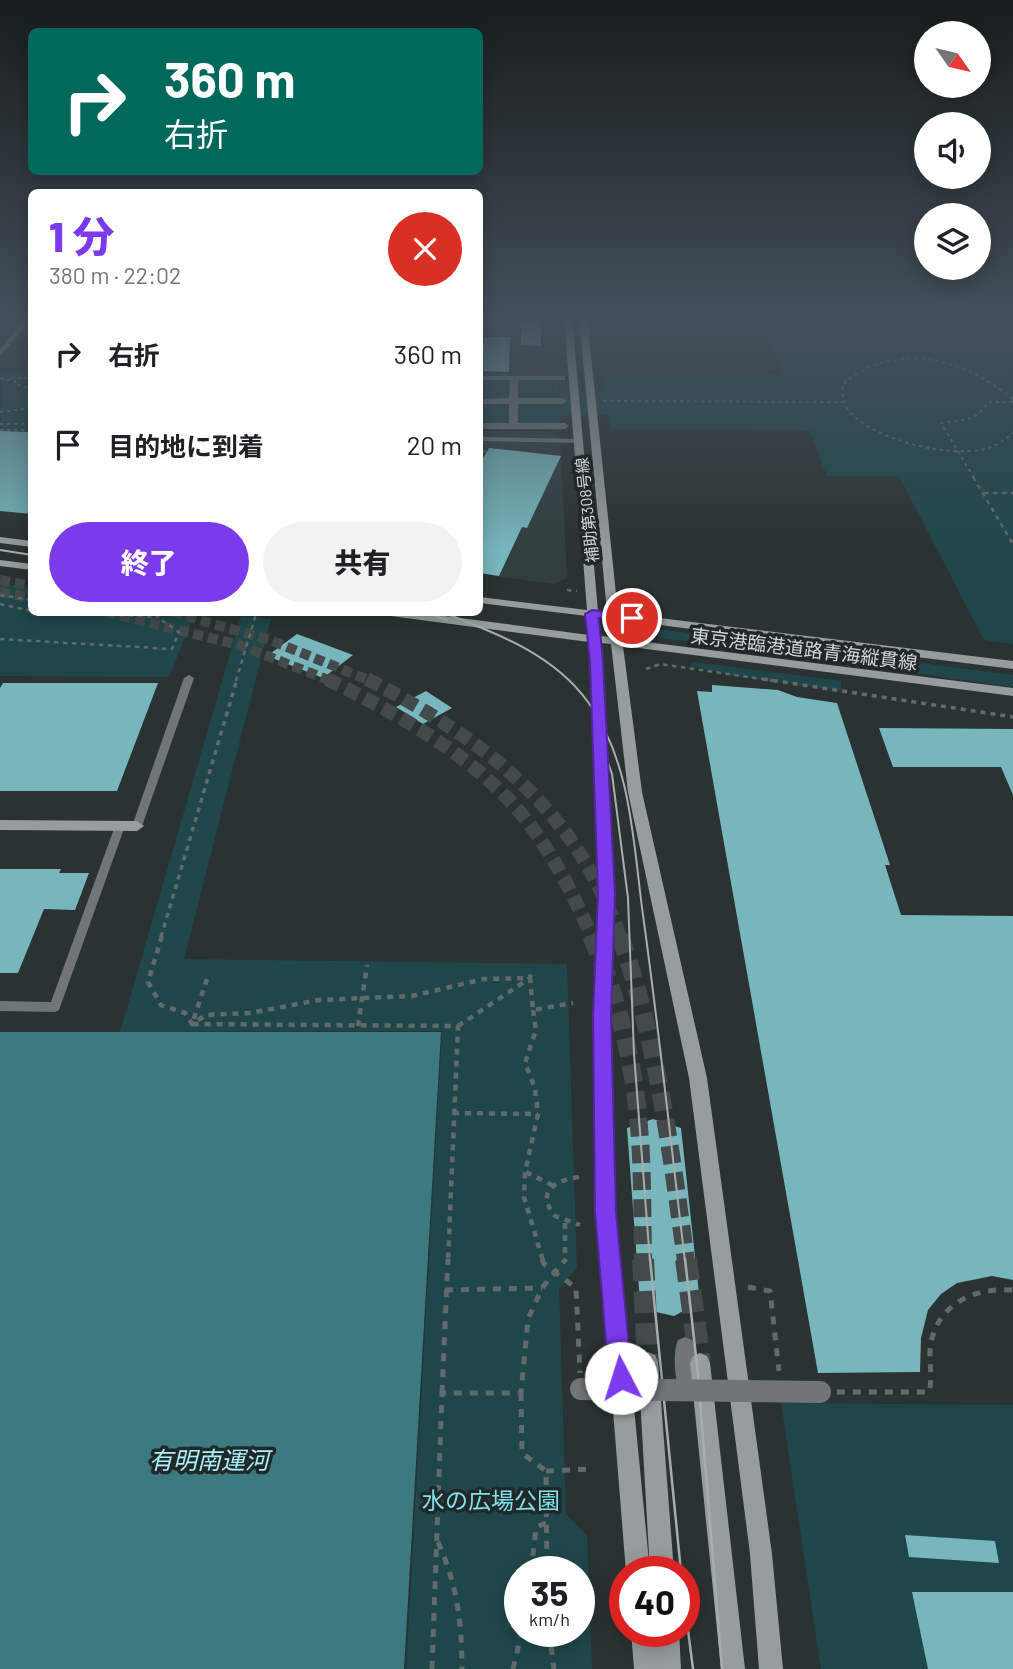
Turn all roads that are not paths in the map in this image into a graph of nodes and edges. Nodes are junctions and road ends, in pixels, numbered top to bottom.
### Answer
1 (514, 395) edge
2 (574, 395) edge
3 (591, 395) edge
4 (483, 401) edge
5 (514, 401) junction
6 (563, 401) dead end
7 (483, 426) edge
8 (513, 426) junction
9 (565, 426) dead end
10 (483, 439) edge
11 (578, 441) junction
12 (0, 540) edge
13 (28, 544) edge
14 (0, 563) edge
15 (28, 566) edge
16 (483, 600) edge
17 (592, 614) junction
18 (413, 616) edge
19 (614, 616) junction
20 (595, 640) junction
21 (617, 643) junction
22 (1013, 665) edge
23 (189, 678) dead end
24 (1013, 692) edge
25 (0, 825) edge
26 (120, 826) junction
27 (137, 826) joint
28 (0, 1006) edge
29 (648, 1362) tunnel mouth
30 (581, 1389) road end
31 (688, 1389) junction
32 (820, 1392) road end
33 (637, 1556) edge
34 (662, 1556) edge
35 (644, 1647) edge
36 (668, 1647) edge
37 (646, 1669) edge
38 (669, 1669) edge
39 (733, 1669) edge
40 (771, 1669) edge

1 - 5 street
2 - 11 street, 補助第308号線
3 - 19 street, 補助第308号線
4 - 5 street
5 - 6 street
5 - 8 street
7 - 8 street
8 - 9 street
10 - 11 lane
11 - 17 street, 補助第308号線
12 - 13 street
14 - 15 street
16 - 17 street, 東京港臨港道路青海縦貫線
17 - 19 street, 東京港臨港道路青海縦貫線
17 - 20 street, 補助第308号線
18 - 20 street, 東京港臨港道路青海縦貫線
19 - 21 street, 補助第308号線
19 - 22 street, 東京港臨港道路青海縦貫線
20 - 21 street, 東京港臨港道路青海縦貫線
20 - 33 street, 補助第308号線
21 - 24 street, 東京港臨港道路青海縦貫線
21 - 40 street, 補助第308号線
23 - 27 lane
25 - 26 street
26 - 27 street
26 - 28 lane
29 - 34 street
30 - 31 street, bridge
31 - 32 street, bridge
31 - 39 street
35 - 37 street
36 - 38 street

